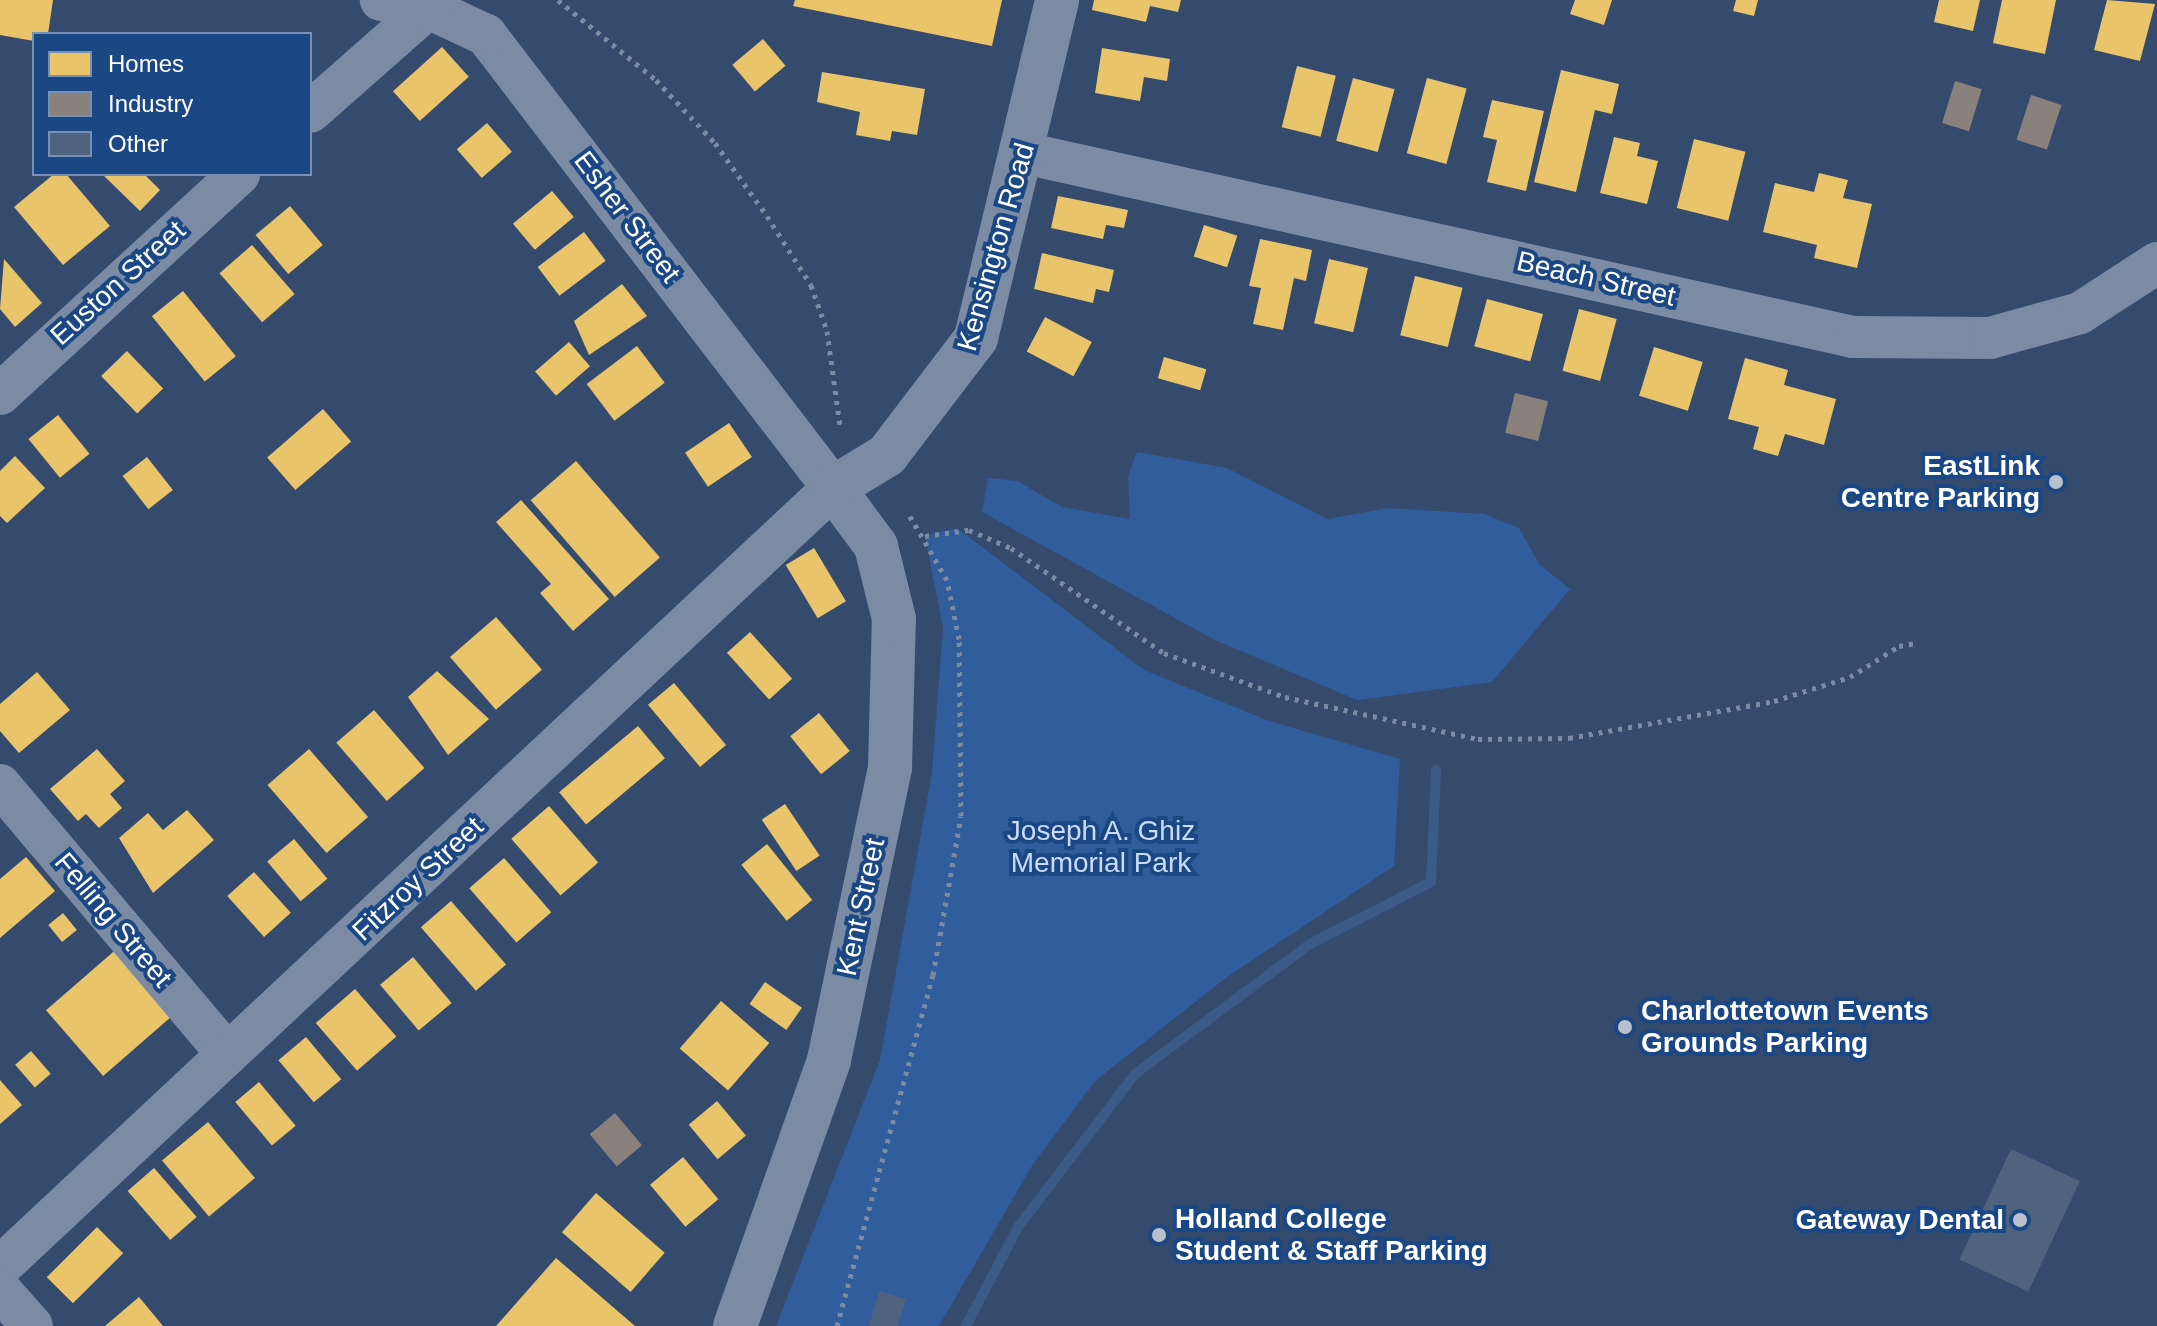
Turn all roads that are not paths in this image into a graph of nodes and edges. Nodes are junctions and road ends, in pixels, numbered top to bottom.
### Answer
1 (381, 0) edge
2 (1057, 0) edge
3 (428, 8) junction
4 (312, 110) edge
5 (1024, 153) junction
6 (237, 176) edge
7 (2157, 263) edge
8 (0, 394) edge
9 (833, 488) junction
10 (0, 785) edge
11 (227, 1054) junction
12 (0, 1267) edge
13 (0, 1290) edge
14 (32, 1326) edge
15 (735, 1326) edge

1 - 3 street, Esher Street
2 - 5 street, Kensington Road
3 - 4 street
3 - 9 street, Esher Street
5 - 7 street, Beach Street
5 - 9 street, Kensington Road
6 - 8 street, Euston Street
9 - 11 street, Fitzroy Street
9 - 15 street, Kent Street
10 - 11 street, Felling Street
11 - 12 street, Fitzroy Street
13 - 14 street

